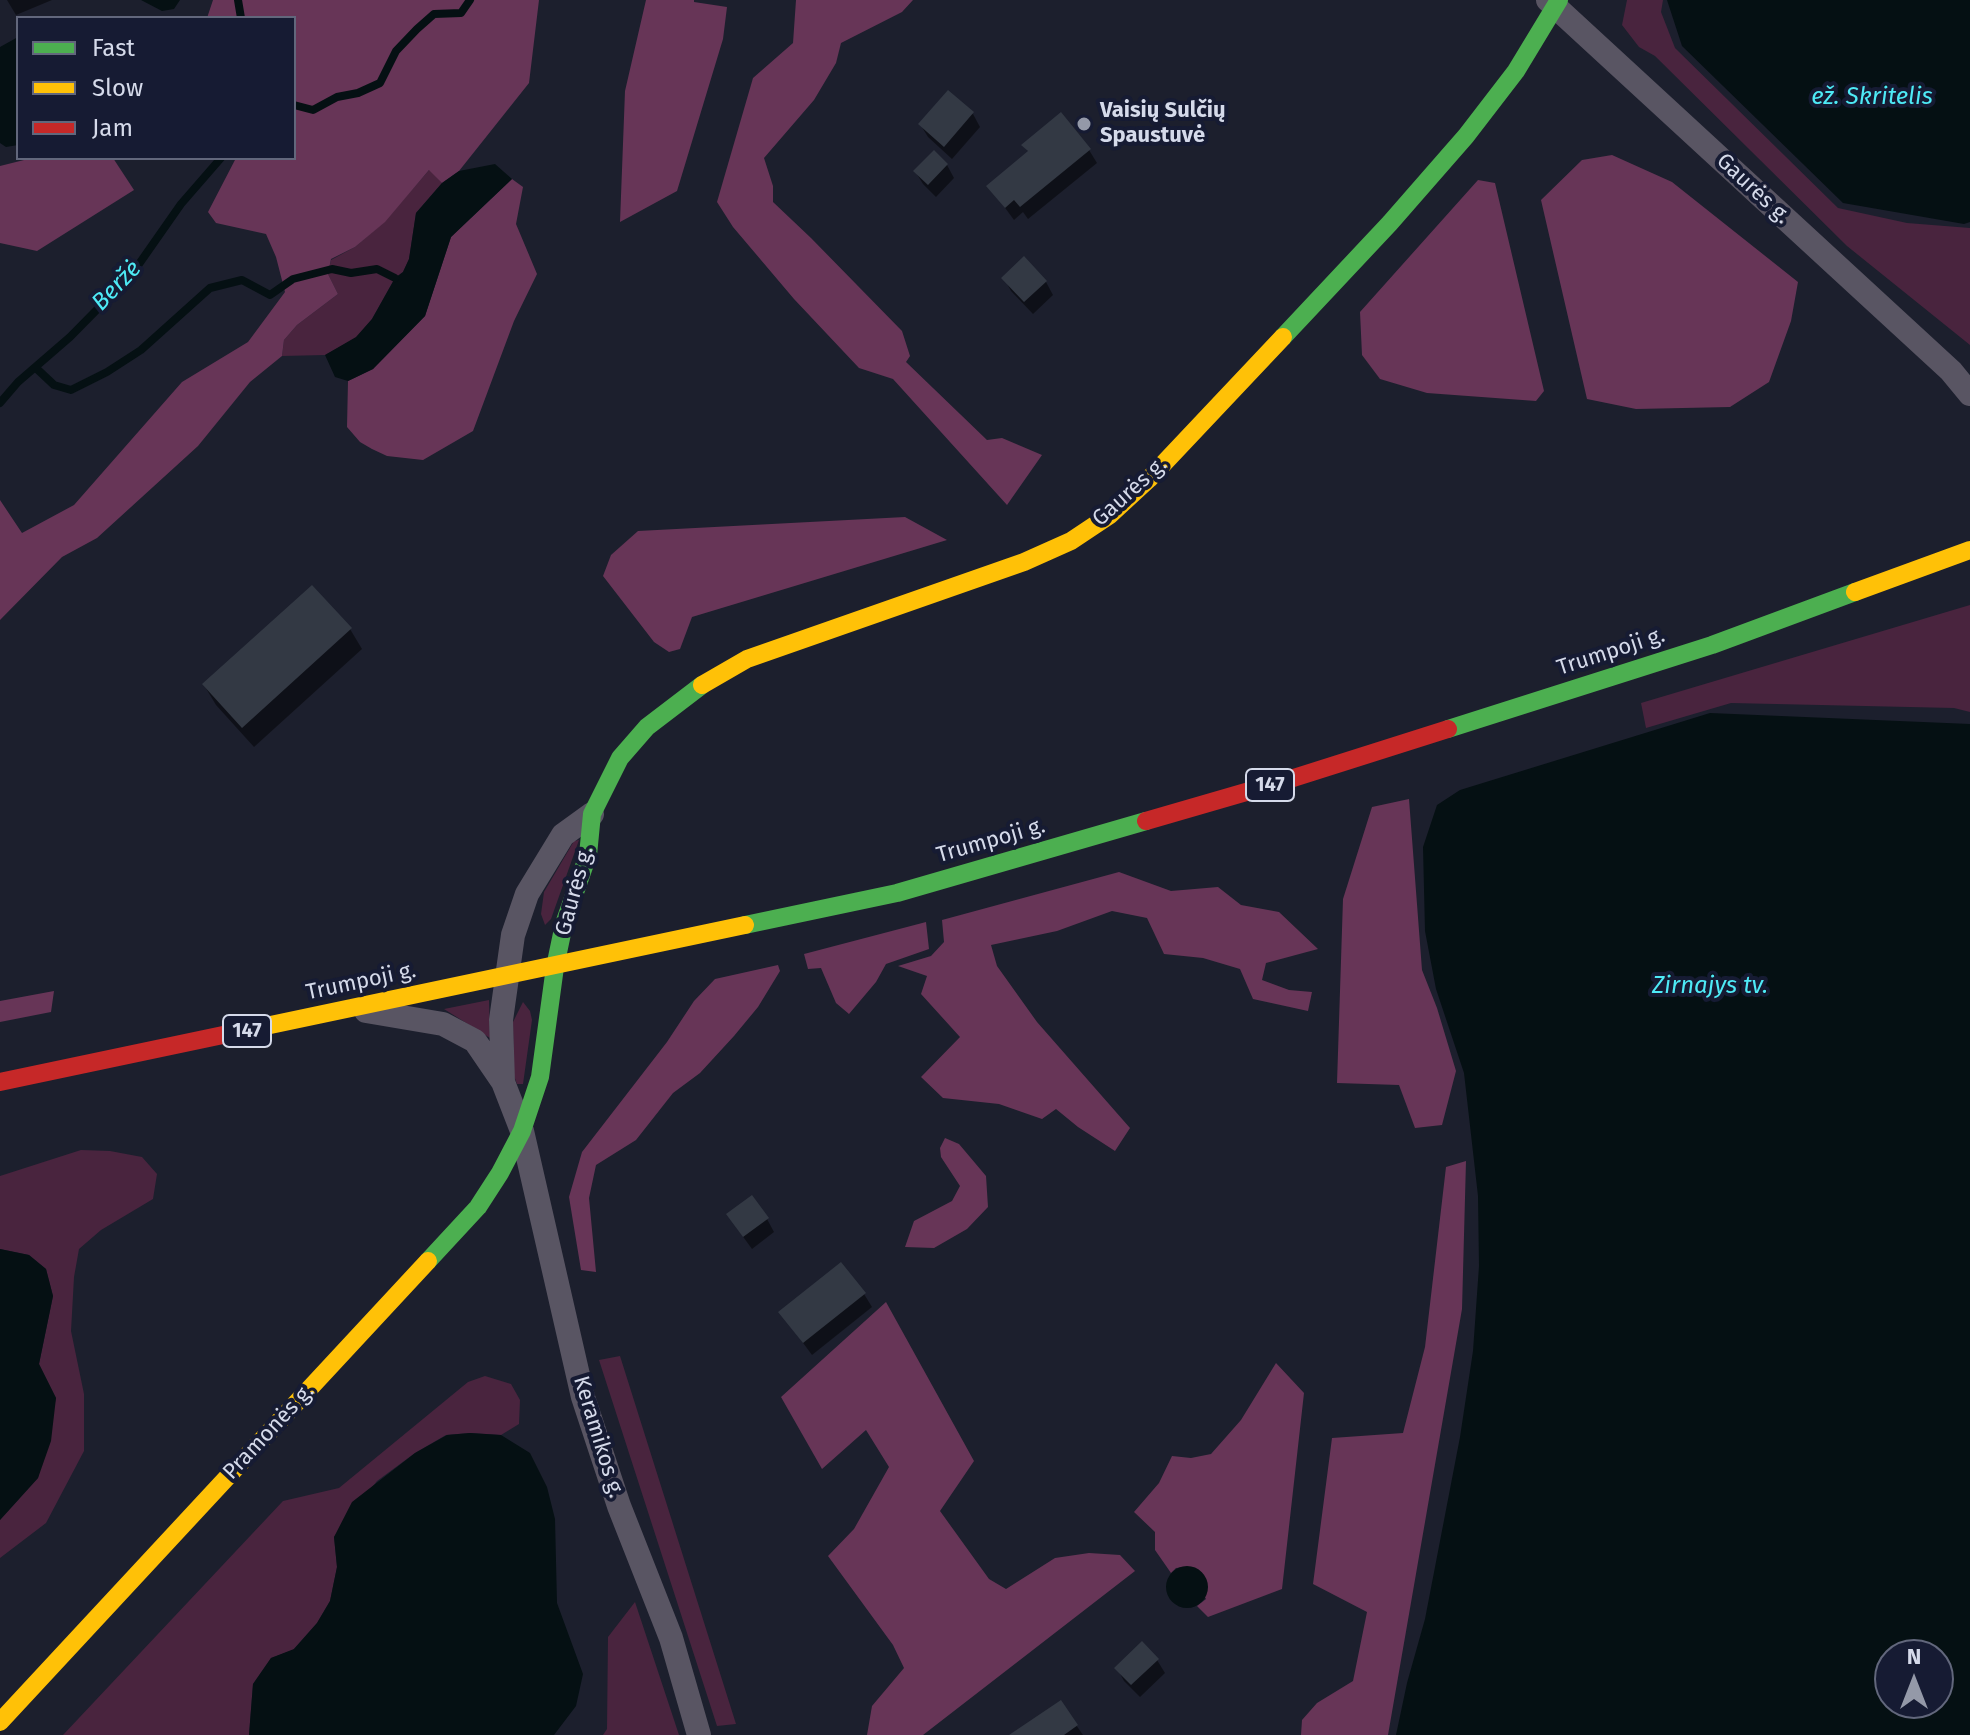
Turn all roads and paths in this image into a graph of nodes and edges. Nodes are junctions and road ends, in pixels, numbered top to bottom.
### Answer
1 (1554, 2) edge
2 (1960, 376) edge
3 (1970, 394) edge
4 (1970, 550) edge
5 (592, 814) junction
6 (555, 967) junction
7 (506, 977) junction
8 (352, 1009) junction
9 (0, 1082) edge
10 (503, 1082) junction
11 (522, 1131) junction
12 (0, 1722) edge
13 (699, 1735) edge

1 - 2 street, Gaurės g.
1 - 5 street, Gaurės g.
2 - 3 street, Gaurės g.
4 - 6 street, Trumpoji g. / 147
5 - 6 street, Gaurės g.
5 - 7 street, Gaurės g.
6 - 7 street, Trumpoji g. / 147
6 - 11 street, Pramonės g.
7 - 8 street, Trumpoji g. / 147
7 - 10 street
8 - 9 street, Trumpoji g. / 147
8 - 10 street
10 - 11 street
11 - 12 street, Pramonės g.
11 - 13 street, Keramikos g.

